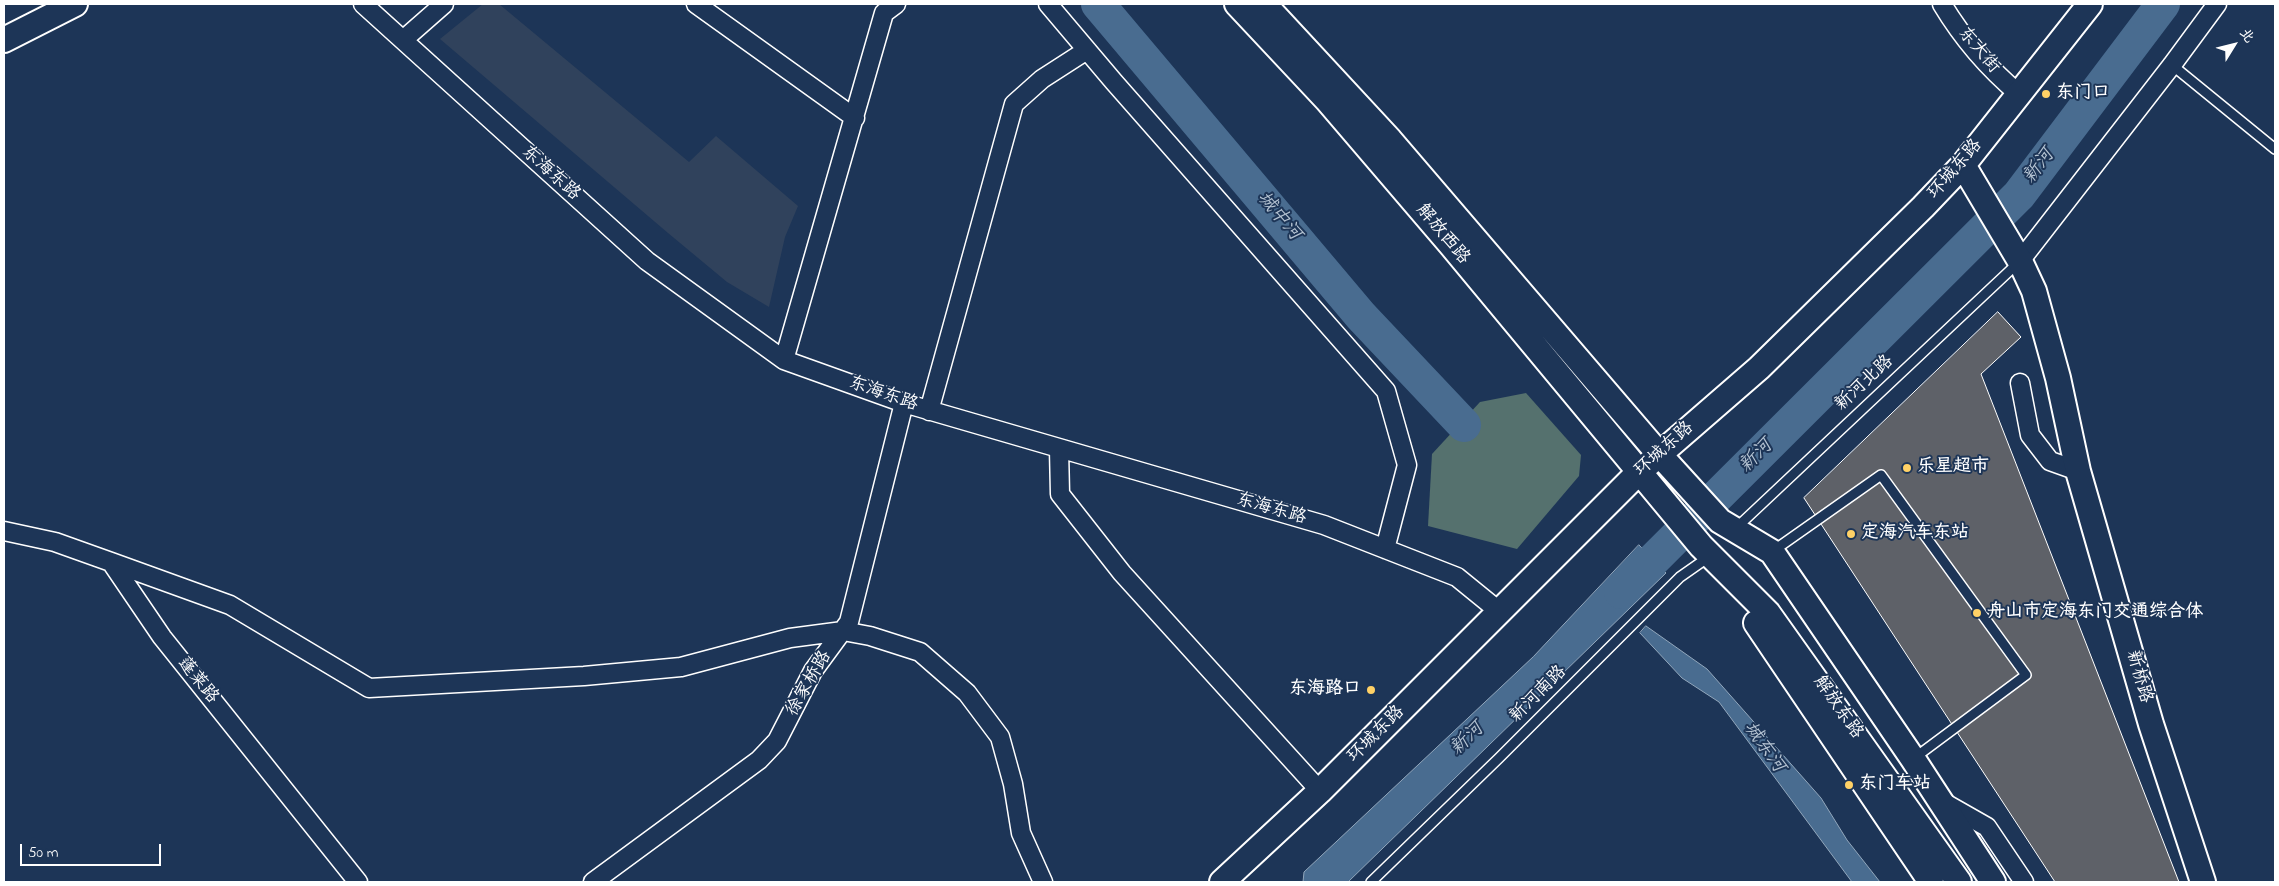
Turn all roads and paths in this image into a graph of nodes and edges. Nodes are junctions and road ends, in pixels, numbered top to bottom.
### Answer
1 (74, 4) edge
2 (363, 4) edge
3 (444, 4) edge
4 (696, 4) edge
5 (896, 4) edge
6 (1048, 4) edge
7 (1237, 4) edge
8 (1264, 4) edge
9 (1942, 4) edge
10 (2090, 4) edge
11 (2217, 4) edge
12 (4, 40) edge
13 (403, 40) junction
14 (1087, 50) junction
15 (2172, 65) junction
16 (2019, 94) junction
17 (854, 118) junction
18 (2275, 149) edge
19 (1963, 165) junction
20 (2020, 261) junction
21 (784, 360) junction
22 (2020, 383) dead end
23 (904, 403) junction
24 (929, 411) junction
25 (1060, 448) junction
26 (1659, 454) junction
27 (2078, 471) junction
28 (1638, 473) junction
29 (1727, 526) junction
30 (4, 531) edge
31 (1385, 549) junction
32 (1706, 551) junction
33 (1772, 552) junction
34 (111, 562) junction
35 (1500, 612) junction
36 (843, 631) junction
37 (1913, 759) junction
38 (1320, 791) junction
39 (1939, 800) junction
40 (1914, 818) junction
41 (358, 882) edge
42 (593, 882) edge
43 (1044, 882) edge
44 (1222, 882) edge
45 (1371, 882) edge
46 (1931, 882) edge
47 (1958, 882) edge
48 (1993, 882) edge
49 (2024, 882) edge
50 (2203, 882) edge

1 - 12 street
2 - 13 street, 东海东路
3 - 13 street
4 - 17 street
5 - 17 street
6 - 14 street
7 - 28 street, 解放西路
8 - 26 street
9 - 16 street, 东大街
10 - 16 street, 环城东路
11 - 15 street
13 - 21 street, 东海东路
14 - 24 street
14 - 31 street
15 - 18 lane
15 - 20 street
16 - 19 street, 环城东路
17 - 21 street
19 - 20 street, 新桥路
19 - 26 street, 环城东路
20 - 27 street, 新桥路
20 - 29 lane, 新河北路
21 - 23 street, 东海东路
22 - 27 street
23 - 24 street, 东海东路
23 - 36 street, 徐家桥路
24 - 25 street, 东海东路
25 - 31 street, 东海东路
25 - 38 street
26 - 28 street, 环城东路
26 - 29 street
27 - 50 street, 新桥路
28 - 32 street, 解放西路
28 - 35 street, 环城东路
29 - 33 street
30 - 34 street
31 - 35 street, 东海东路
32 - 40 street, 解放东路
32 - 45 lane, 新河南路
32 - 46 street
33 - 37 street
33 - 37 lane
34 - 36 street
34 - 41 street, 蓬莱路
35 - 38 street, 环城东路
36 - 42 street, 徐家桥路
36 - 43 street
37 - 39 street
38 - 44 street, 环城东路
39 - 40 street
39 - 48 street
39 - 49 street
40 - 47 street, 解放东路

